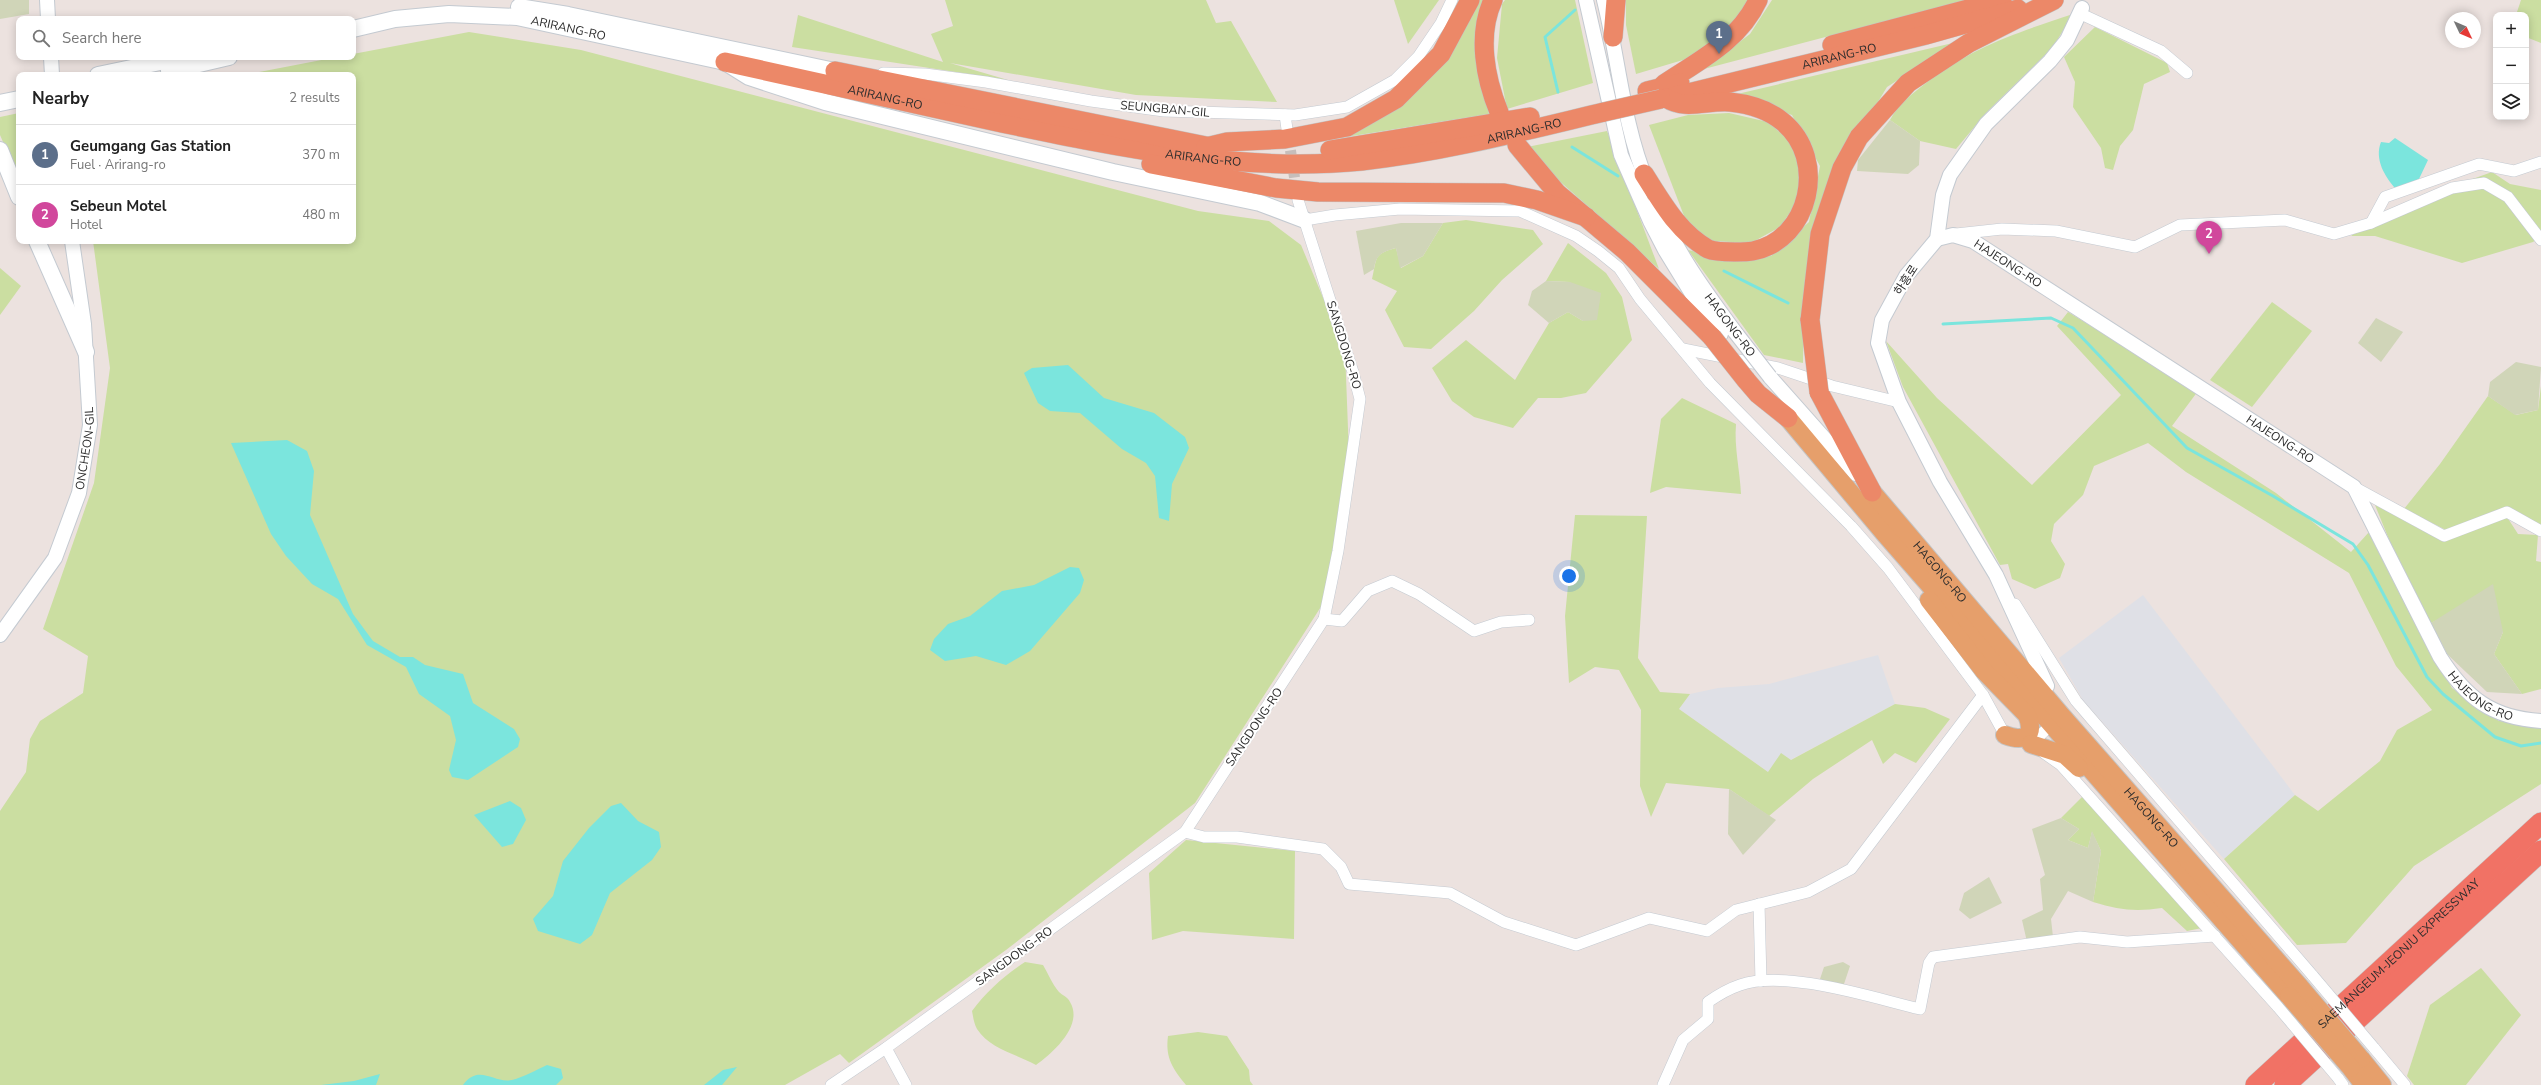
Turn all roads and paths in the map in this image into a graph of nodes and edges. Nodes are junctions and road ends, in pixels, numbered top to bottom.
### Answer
1 (47, 0) edge
2 (1452, 0) edge
3 (1470, 0) edge
4 (1493, 0) edge
5 (1586, 0) edge
6 (1604, 0) edge
7 (1616, 0) edge
8 (1758, 0) edge
9 (2003, 0) edge
10 (2049, 0) edge
11 (2054, 0) edge
12 (2081, 11) joint
13 (48, 16) edge
14 (356, 20) edge
15 (356, 28) edge
16 (1613, 37) junction
17 (51, 60) edge
18 (170, 60) edge
19 (216, 60) edge
20 (725, 62) junction
21 (835, 71) junction
22 (52, 72) edge
23 (112, 72) edge
24 (165, 72) edge
25 (2187, 74) dead end
26 (1658, 94) junction
27 (16, 100) edge
28 (0, 103) edge
29 (1603, 107) junction
30 (1499, 112) dead end
31 (1285, 115) junction
32 (1287, 129) tunnel mouth
33 (1079, 139) junction
34 (1517, 145) dead end
35 (1206, 146) junction
36 (0, 150) edge
37 (2541, 162) edge
38 (1644, 174) junction
39 (16, 190) edge
40 (1298, 200) tunnel mouth
41 (1586, 217) junction
42 (1305, 220) junction
43 (2372, 223) junction
44 (1954, 235) junction
45 (2540, 238) edge
46 (1937, 239) junction
47 (37, 244) edge
48 (72, 244) edge
49 (1716, 336) junction
50 (1683, 349) junction
51 (86, 352) junction
52 (1899, 402) junction
53 (1788, 418) joint
54 (2354, 488) junction
55 (1866, 498) junction
56 (2541, 531) edge
57 (1996, 575) junction
58 (1324, 619) junction
59 (1530, 620) dead end
60 (0, 635) edge
61 (2042, 691) junction
62 (1983, 695) junction
63 (2057, 720) junction
64 (2541, 721) edge
65 (2005, 735) junction
66 (2031, 744) junction
67 (2541, 823) edge
68 (2140, 826) junction
69 (1185, 832) junction
70 (2541, 851) edge
71 (1759, 904) junction
72 (2215, 936) junction
73 (1761, 981) junction
74 (2295, 991) junction
75 (886, 1048) junction
76 (2353, 1068) edge
77 (831, 1085) edge
78 (905, 1085) edge
79 (1663, 1085) edge
80 (2256, 1085) edge
81 (2285, 1085) edge
82 (2364, 1085) edge
83 (2382, 1085) edge
84 (2405, 1085) edge

1 - 13 street
2 - 31 street, SEUNGBAN-GIL
3 - 35 highway
4 - 30 highway
5 - 49 street, HAGONG-RO
6 - 16 street, HAGONG-RO
7 - 16 highway
8 - 26 highway
9 - 26 highway, ARIRANG-RO
10 - 26 highway, ARIRANG-RO
11 - 55 highway, bridge
12 - 25 street
12 - 46 street
14 - 21 main road, ARIRANG-RO
15 - 20 main road, ARIRANG-RO
16 - 38 street, HAGONG-RO
17 - 22 street
18 - 23 main road
19 - 24 main road
20 - 33 highway, ARIRANG-RO
20 - 42 main road
21 - 31 street, SEUNGBAN-GIL
21 - 35 highway, ARIRANG-RO
26 - 29 highway, ARIRANG-RO, bridge
26 - 38 highway
27 - 28 main road
29 - 33 highway, ARIRANG-RO
29 - 35 highway, ARIRANG-RO
31 - 32 street
33 - 41 highway
34 - 41 highway
36 - 39 main road
37 - 43 street
38 - 55 street, HAGONG-RO, bridge
40 - 42 street, SANGDONG-RO
41 - 49 highway
42 - 50 street
42 - 58 street, SANGDONG-RO
43 - 44 street
43 - 45 street
44 - 46 street, HAJEONG-RO
44 - 54 street, HAJEONG-RO
46 - 52 street, 하흥로
47 - 51 main road
48 - 51 street, ONCHEON-GIL
49 - 53 highway, bridge
50 - 52 street
50 - 62 street
51 - 60 street, ONCHEON-GIL
52 - 57 street, 하흥로
53 - 55 main road, HAGONG-RO
54 - 56 street
54 - 64 street, HAJEONG-RO
55 - 61 main road, HAGONG-RO
55 - 63 main road, HAGONG-RO
55 - 65 main road
57 - 61 street, 하흥로
57 - 74 street
58 - 59 street
58 - 69 street, SANGDONG-RO
61 - 63 main road, HAGONG-RO
62 - 65 street
62 - 71 street
63 - 66 street
63 - 68 main road, HAGONG-RO
63 - 74 main road, HAGONG-RO
65 - 66 street
66 - 68 main road
66 - 72 street
67 - 80 highway, SAEMANGEUM-JEONJU EXPRESSWAY
68 - 74 main road, HAGONG-RO
69 - 71 street
69 - 75 street, SANGDONG-RO
70 - 81 highway, SAEMANGEUM-JEONJU EXPRESSWAY
71 - 73 street
72 - 73 street
72 - 74 street
73 - 79 street
74 - 76 main road, HAGONG-RO, bridge
74 - 76 street, bridge
75 - 77 street, SANGDONG-RO
75 - 78 street
76 - 82 main road, HAGONG-RO
76 - 83 main road, HAGONG-RO
76 - 84 street

